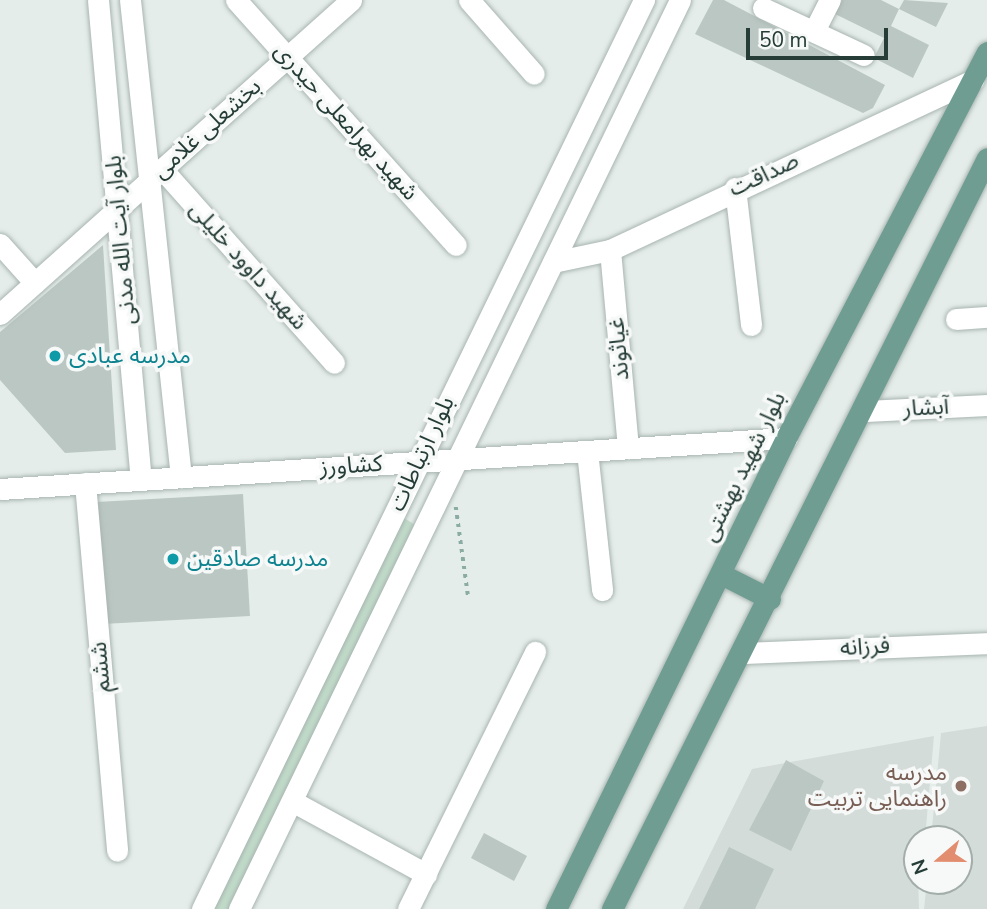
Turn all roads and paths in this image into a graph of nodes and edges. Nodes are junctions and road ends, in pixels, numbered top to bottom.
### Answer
1 (98, 0) edge
2 (130, 0) edge
3 (236, 0) edge
4 (351, 0) edge
5 (469, 0) edge
6 (644, 0) edge
7 (680, 0) edge
8 (830, 0) edge
9 (763, 8) dead end
10 (814, 31) junction
11 (987, 52) edge
12 (864, 55) dead end
13 (288, 57) junction
14 (534, 74) dead end
15 (973, 80) junction
16 (987, 158) edge
17 (155, 176) junction
18 (735, 188) junction
19 (118, 208) junction
20 (0, 244) edge
21 (456, 245) dead end
22 (610, 250) junction
23 (553, 262) junction
24 (35, 283) junction
25 (0, 314) edge
26 (987, 317) edge
27 (956, 319) dead end
28 (751, 325) dead end
29 (334, 363) dead end
30 (987, 405) edge
31 (866, 411) junction
32 (786, 438) junction
33 (628, 448) junction
34 (587, 451) junction
35 (417, 462) junction
36 (455, 466) junction
37 (181, 477) junction
38 (141, 480) junction
39 (85, 484) junction
40 (0, 489) edge
41 (721, 574) junction
42 (602, 590) dead end
43 (468, 595) dead end
44 (770, 598) junction
45 (987, 643) edge
46 (535, 652) dead end
47 (742, 653) junction
48 (292, 802) junction
49 (117, 851) dead end
50 (426, 874) junction
51 (202, 909) edge
52 (239, 909) edge
53 (408, 909) edge
54 (556, 909) edge
55 (612, 909) edge

1 - 19 street, بلوار آیت الله مدنی
2 - 17 street, بلوار آیت الله مدنی
3 - 13 street, شهید بهرامعلی حیدری
4 - 13 street, بخشعلی غلامی
5 - 14 street
6 - 35 street, بلوار ارتباطات
7 - 23 street, بلوار ارتباطات
8 - 10 street
9 - 10 street
10 - 12 street
11 - 15 main road, بلوار شهید بهشتی
13 - 17 street, بخشعلی غلامی
13 - 21 street, شهید بهرامعلی حیدری
15 - 18 street, صداقت
15 - 32 main road, بلوار شهید بهشتی
16 - 31 main road
17 - 19 street, بخشعلی غلامی
17 - 29 street, شهید داوود خلیلی
17 - 37 street, بلوار آیت الله مدنی
18 - 22 street, صداقت
18 - 28 street
19 - 24 street, بخشعلی غلامی
19 - 38 street, بلوار آیت الله مدنی
20 - 24 street
22 - 23 street, صداقت
22 - 33 street, غیاثوند
23 - 36 street, بلوار ارتباطات
24 - 25 street, بخشعلی غلامی
26 - 27 street
30 - 31 street, آبشار
31 - 44 main road
32 - 33 street, کشاورز
32 - 41 main road, بلوار شهید بهشتی
33 - 34 street, کشاورز
34 - 36 street, کشاورز
34 - 42 street
35 - 36 street, کشاورز
35 - 37 street, کشاورز
35 - 51 street, بلوار ارتباطات
36 - 43 path
36 - 48 street, بلوار ارتباطات
37 - 38 street, کشاورز
38 - 39 street, کشاورز
39 - 40 street, کشاورز
39 - 49 street, ششم
41 - 44 main road
41 - 54 main road, بلوار شهید بهشتی
44 - 47 main road
45 - 47 street, فرزانه
46 - 50 street
47 - 55 main road
48 - 50 street
48 - 52 street, بلوار ارتباطات
50 - 53 street

